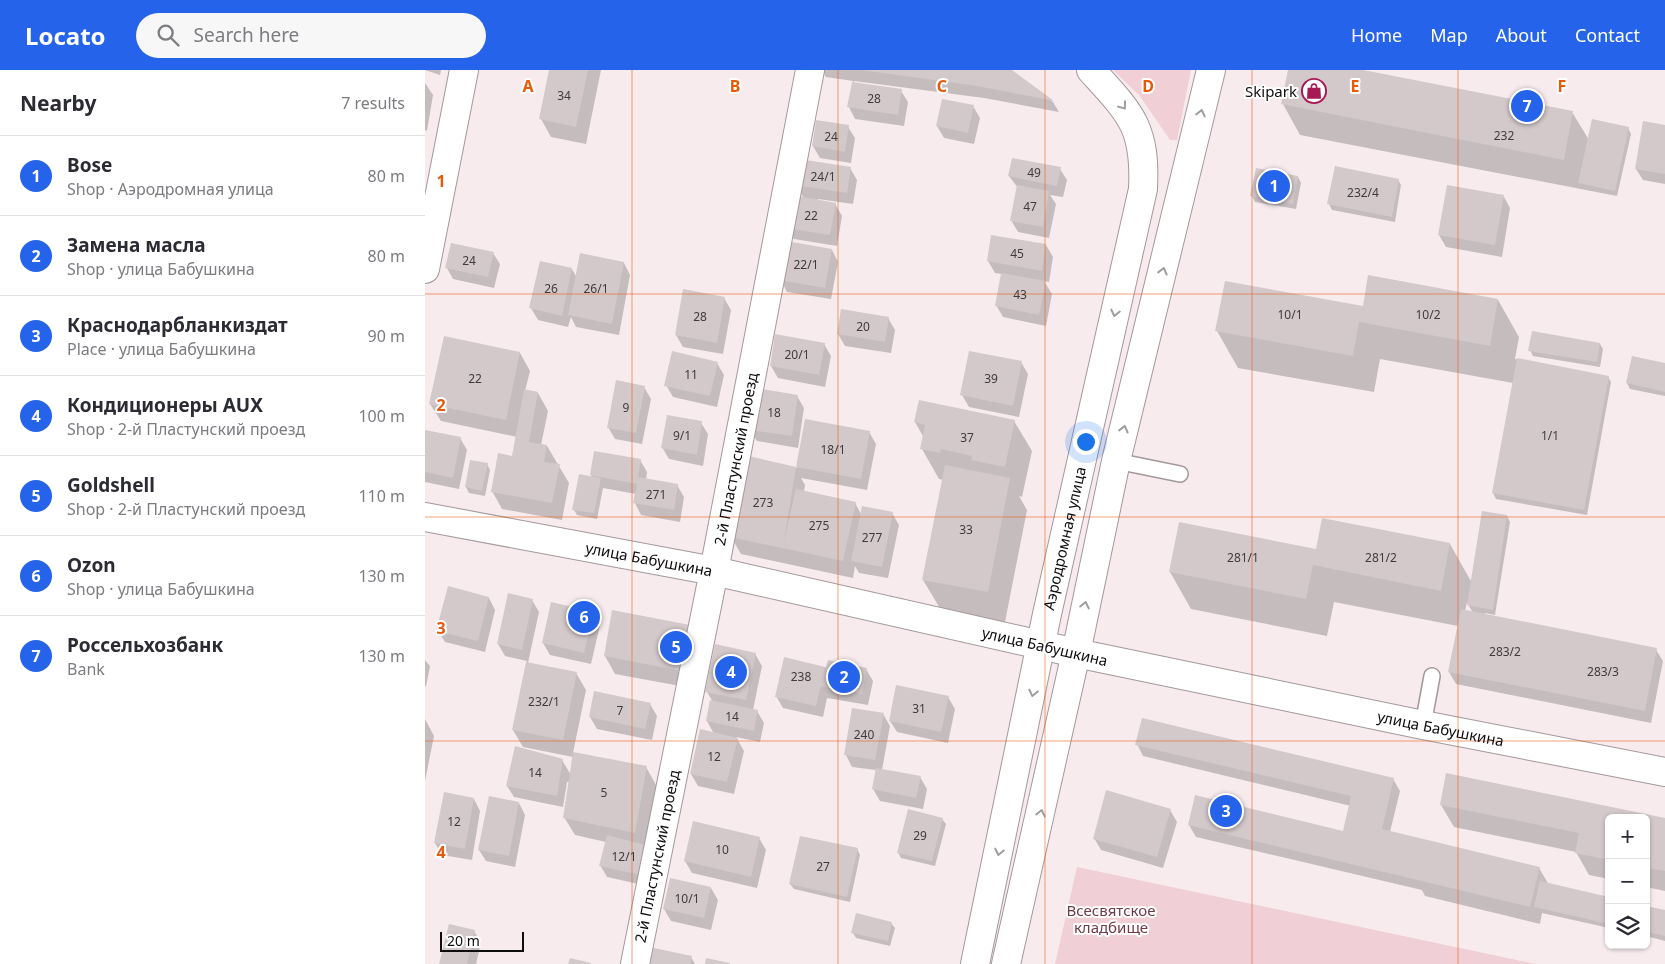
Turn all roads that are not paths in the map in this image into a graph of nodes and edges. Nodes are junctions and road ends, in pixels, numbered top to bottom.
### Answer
1 (464, 70) edge
2 (810, 70) edge
3 (1091, 70) edge
4 (1211, 70) edge
5 (425, 269) edge
6 (1116, 461) junction
7 (1180, 474) dead end
8 (425, 517) edge
9 (714, 571) junction
10 (1042, 645) junction
11 (1076, 653) junction
12 (1433, 676) dead end
13 (1423, 725) junction
14 (1665, 772) edge
15 (635, 964) edge
16 (975, 964) edge
17 (1006, 964) edge

1 - 5 street
2 - 9 street, 2-й Пластунский проезд
3 -> 10 street, Аэродромная улица
6 -> 4 street
6 - 7 lane
11 -> 6 street
8 - 9 street, улица Бабушкина
9 - 10 street, улица Бабушкина
9 - 15 street, 2-й Пластунский проезд
10 - 11 street, улица Бабушкина
10 -> 16 street, Аэродромная улица
11 - 13 street, улица Бабушкина
17 -> 11 street
12 - 13 lane
13 - 14 street, улица Бабушкина

